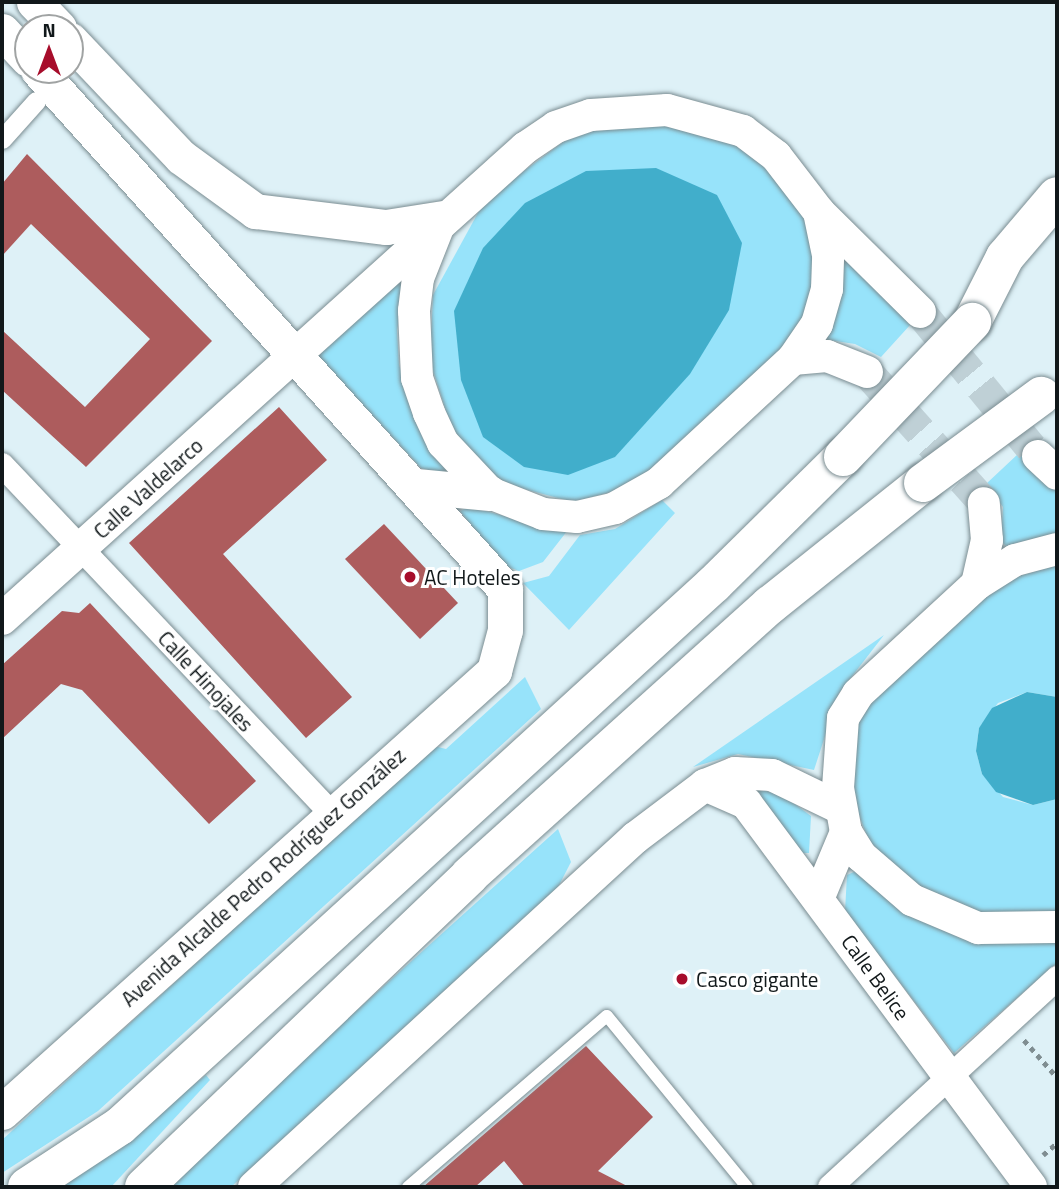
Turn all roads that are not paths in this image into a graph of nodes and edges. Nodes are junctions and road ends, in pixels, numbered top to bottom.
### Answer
1 (84, 55) edge
2 (37, 85) edge
3 (2, 139) edge
4 (1057, 196) edge
5 (819, 212) junction
6 (443, 218) junction
7 (1057, 234) edge
8 (1012, 266) junction
9 (920, 312) tunnel mouth
10 (292, 354) junction
11 (793, 359) junction
12 (867, 372) tunnel mouth
13 (1052, 389) edge
14 (2, 465) edge
15 (416, 486) junction
16 (490, 493) junction
17 (984, 503) tunnel mouth
18 (81, 549) junction
19 (1057, 549) edge
20 (977, 584) junction
21 (2, 619) edge
22 (705, 785) junction
23 (331, 813) junction
24 (843, 820) junction
25 (818, 899) junction
26 (1057, 927) edge
27 (1057, 978) edge
28 (949, 1077) junction
29 (2, 1112) edge
30 (1033, 1175) edge
31 (27, 1187) edge
32 (144, 1187) edge
33 (254, 1187) edge
34 (408, 1187) edge
35 (747, 1187) edge
36 (830, 1187) edge

1 - 6 main road
2 - 3 street
2 - 10 main road, Avenida Alcalde Pedro Rodríguez González
4 - 8 highway
5 - 6 street, Calle Valdelarco
5 - 9 street, Calle Valdelarco
5 - 11 street
6 - 10 street, Calle Valdelarco
6 - 16 street
7 - 8 highway
8 - 31 highway, bridge
10 - 15 main road, Avenida Alcalde Pedro Rodríguez González
10 - 18 street, Calle Valdelarco
11 - 12 street
11 - 16 street
13 - 32 highway, bridge
14 - 18 street, Calle Hinojales
15 - 16 main road
15 - 23 main road, Avenida Alcalde Pedro Rodríguez González
17 - 20 street
18 - 21 street, Calle Valdelarco
18 - 23 street, Calle Hinojales
19 - 20 street
20 - 24 street
22 - 24 street
22 - 25 street, Calle Belice
22 - 33 street
23 - 29 main road, Avenida Alcalde Pedro Rodríguez González
24 - 25 street
24 - 26 street
25 - 28 street, Calle Belice
27 - 28 street
28 - 30 street, Calle Belice
28 - 36 street
34 - 35 lane

